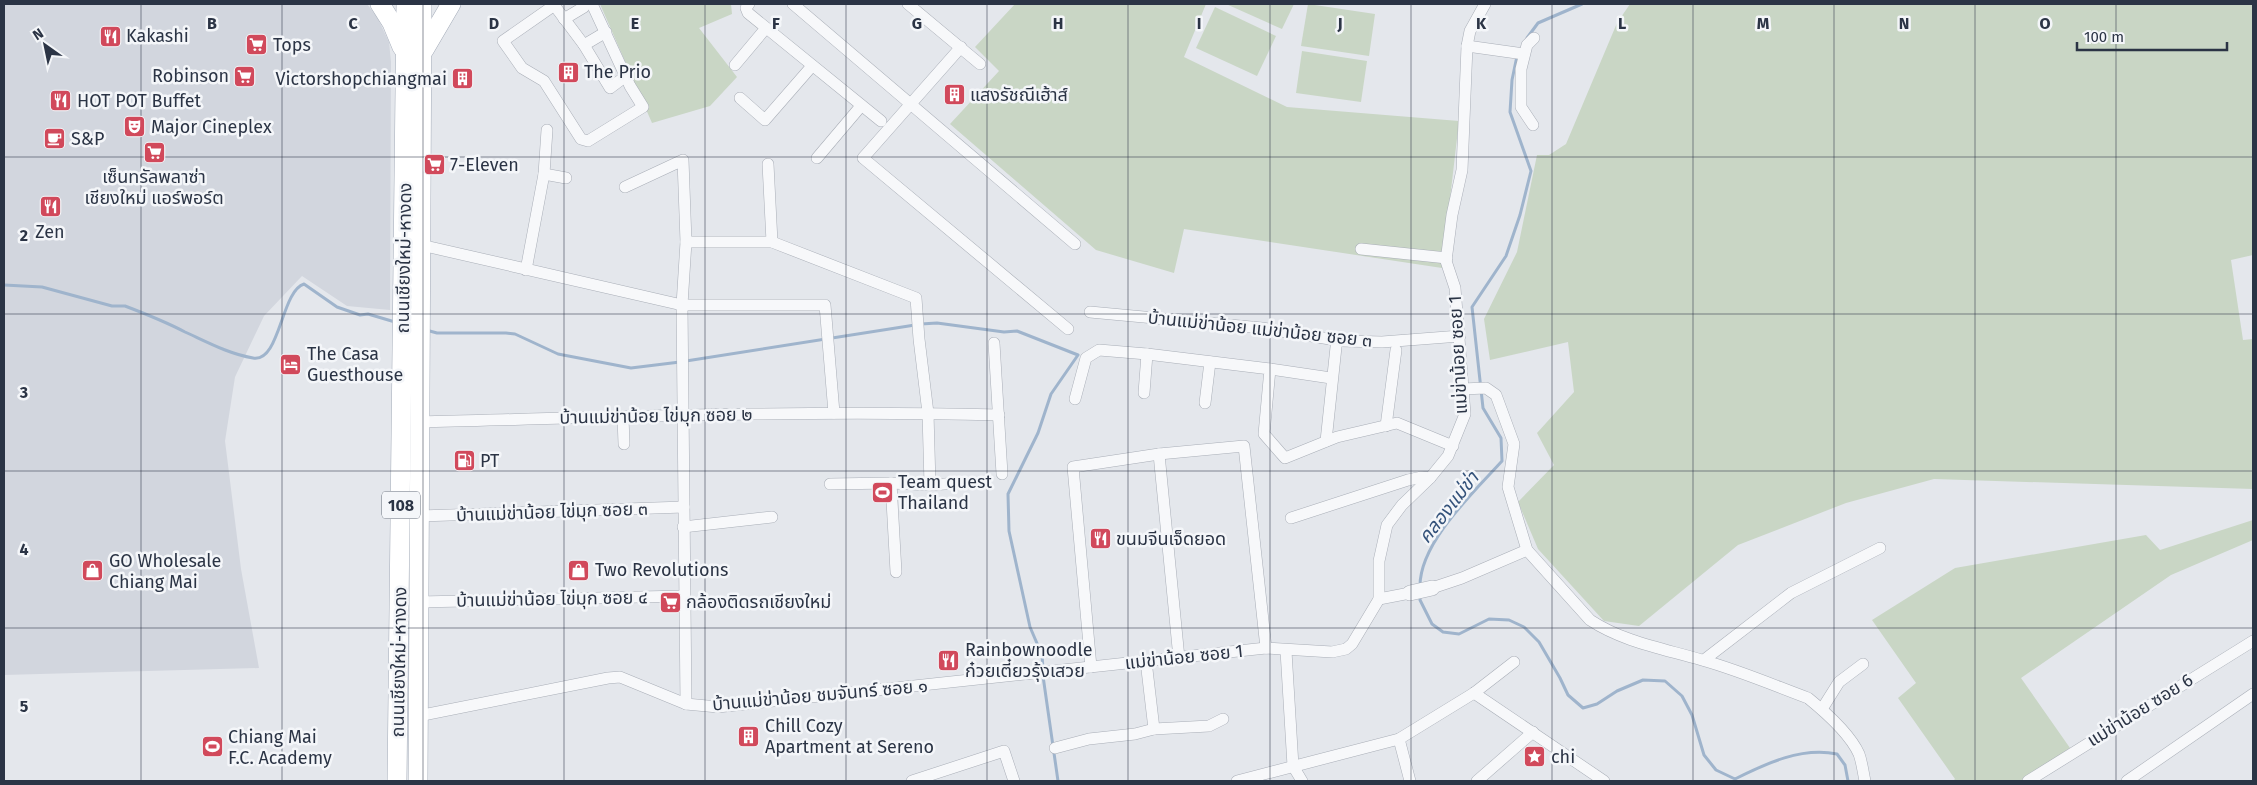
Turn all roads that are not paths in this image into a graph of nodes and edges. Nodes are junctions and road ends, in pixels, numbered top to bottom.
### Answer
1 (380, 4) edge
2 (406, 4) edge
3 (422, 4) edge
4 (451, 4) edge
5 (555, 4) edge
6 (749, 4) edge
7 (793, 4) edge
8 (908, 4) edge
9 (1485, 4) edge
10 (588, 5) edge
11 (564, 19) junction
12 (766, 28) junction
13 (606, 32) junction
14 (1534, 38) dead end
15 (584, 45) junction
16 (1467, 46) junction
17 (961, 48) junction
18 (414, 53) junction
19 (1519, 54) junction
20 (980, 64) dead end
21 (736, 65) dead end
22 (812, 66) junction
23 (626, 76) junction
24 (740, 98) dead end
25 (911, 103) junction
26 (861, 106) junction
27 (881, 121) dead end
28 (1534, 125) dead end
29 (547, 130) dead end
30 (817, 158) dead end
31 (768, 164) dead end
32 (544, 174) junction
33 (566, 178) dead end
34 (625, 187) dead end
35 (686, 242) junction
36 (772, 242) junction
37 (1076, 244) dead end
38 (422, 245) junction
39 (1361, 249) dead end
40 (1447, 258) junction
41 (526, 270) junction
42 (682, 305) junction
43 (412, 310) junction
44 (1090, 312) dead end
45 (1068, 329) dead end
46 (412, 335) junction
47 (1460, 336) junction
48 (994, 344) dead end
49 (1336, 347) dead end
50 (1396, 350) dead end
51 (1147, 354) junction
52 (1210, 362) junction
53 (1270, 369) junction
54 (1331, 378) junction
55 (1462, 389) junction
56 (1144, 393) dead end
57 (1075, 398) dead end
58 (1205, 403) dead end
59 (834, 413) junction
60 (928, 413) junction
61 (684, 415) junction
62 (999, 416) junction
63 (623, 417) junction
64 (420, 422) junction
65 (1386, 426) junction
66 (1326, 441) junction
67 (624, 444) dead end
68 (1453, 446) junction
69 (1159, 454) junction
70 (1002, 474) dead end
71 (1430, 478) junction
72 (891, 483) junction
73 (959, 483) dead end
74 (830, 484) dead end
75 (930, 485) junction
76 (684, 507) junction
77 (420, 516) junction
78 (772, 517) dead end
79 (1291, 518) dead end
80 (683, 527) junction
81 (1880, 548) dead end
82 (1527, 550) junction
83 (896, 572) dead end
84 (1432, 588) joint
85 (1410, 592) joint
86 (684, 596) junction
87 (1378, 599) junction
88 (419, 602) junction
89 (2253, 641) edge
90 (1266, 648) junction
91 (1286, 651) junction
92 (1179, 658) junction
93 (1704, 660) junction
94 (1146, 661) junction
95 (1514, 662) dead end
96 (1863, 664) dead end
97 (1091, 667) junction
98 (1050, 672) joint
99 (399, 676) junction
100 (418, 676) junction
101 (1474, 693) junction
102 (2253, 694) edge
103 (686, 704) junction
104 (1822, 709) junction
105 (418, 716) junction
106 (1223, 719) dead end
107 (1154, 729) junction
108 (1534, 732) junction
109 (1399, 739) junction
110 (1055, 748) dead end
111 (1293, 766) junction
112 (1591, 772) junction
113 (397, 781) edge
114 (418, 781) edge
115 (912, 781) edge
116 (1014, 781) edge
117 (1237, 781) edge
118 (1302, 781) edge
119 (1410, 781) edge
120 (1477, 781) edge
121 (1582, 781) edge
122 (1604, 781) edge
123 (1865, 781) edge
124 (2028, 781) edge
125 (2127, 781) edge

1 - 18 main road
2 - 18 main road, ถนนเชียงใหม่-หางดง / 108
3 - 18 main road, ถนนเชียงใหม่-หางดง / 108
4 - 18 main road
5 - 11 street
5 - 23 street
6 - 12 street
7 - 25 street
8 - 17 street
9 - 16 street, แม่ข่าน้อย ซอย 1
10 - 11 street
10 - 13 street
11 - 15 street
12 - 21 street
12 - 22 street
13 - 15 street
13 - 23 street
14 - 19 street
15 - 23 street
16 - 19 street
16 - 40 street, แม่ข่าน้อย ซอย 1
17 - 20 street
17 - 25 street
18 - 38 main road, ถนนเชียงใหม่-หางดง / 108
18 - 43 main road, ถนนเชียงใหม่-หางดง / 108
19 - 28 street
22 - 24 street
22 - 26 street
25 - 37 street
25 - 45 street
26 - 27 street
26 - 30 street
29 - 32 street
31 - 36 street
32 - 33 street
32 - 41 street
34 - 35 street
35 - 36 street
35 - 42 street
36 - 60 street
38 - 41 street
38 - 43 main road, ถนนเชียงใหม่-หางดง / 108
39 - 40 street
40 - 47 street, แม่ข่าน้อย ซอย 1
41 - 42 street
42 - 59 street
42 - 61 street
43 - 46 main road, ถนนเชียงใหม่-หางดง / 108
44 - 47 street, บ้านแม่ข่าน้อย แม่ข่าน้อย ซอย ๓
46 - 64 main road, ถนนเชียงใหม่-หางดง / 108
46 - 99 main road, ถนนเชียงใหม่-หางดง / 108
47 - 55 street, แม่ข่าน้อย ซอย 1
48 - 62 street
49 - 54 street
50 - 65 street
51 - 52 street
51 - 56 street
51 - 57 street
52 - 53 street
52 - 58 street
53 - 54 street
53 - 66 street
54 - 66 street
55 - 68 street, แม่ข่าน้อย ซอย 1
55 - 82 street
59 - 60 street, บ้านแม่ข่าน้อย ไข่มุก ซอย ๒
59 - 61 street, บ้านแม่ข่าน้อย ไข่มุก ซอย ๒
60 - 62 street, บ้านแม่ข่าน้อย ไข่มุก ซอย ๒
60 - 75 street
61 - 63 street, บ้านแม่ข่าน้อย ไข่มุก ซอย ๒
61 - 76 street
62 - 70 street
63 - 64 street, บ้านแม่ข่าน้อย ไข่มุก ซอย ๒
63 - 67 street
64 - 77 main road, ถนนเชียงใหม่-หางดง / 108
65 - 66 street
65 - 68 street
68 - 71 street, แม่ข่าน้อย ซอย 1
69 - 90 street
69 - 92 street
69 - 97 street
71 - 79 street
71 - 87 street, แม่ข่าน้อย ซอย 1
72 - 74 street
72 - 75 street
72 - 83 street
73 - 75 street
76 - 77 street, บ้านแม่ข่าน้อย ไข่มุก ซอย ๓
76 - 80 street
77 - 88 main road, ถนนเชียงใหม่-หางดง / 108
78 - 80 street
80 - 86 street
81 - 93 street
82 - 84 street
82 - 93 street
84 - 85 street
85 - 87 street
86 - 88 street, บ้านแม่ข่าน้อย ไข่มุก ซอย ๔
86 - 103 street
87 - 91 street, แม่ข่าน้อย ซอย 1
88 - 100 main road, ถนนเชียงใหม่-หางดง / 108
89 - 124 street, แม่ข่าน้อย ซอย 6
90 - 91 street, แม่ข่าน้อย ซอย 1
90 - 92 street, แม่ข่าน้อย ซอย 1
91 - 111 street
92 - 94 street, แม่ข่าน้อย ซอย 1
93 - 104 street
94 - 97 street, แม่ข่าน้อย ซอย 1
94 - 107 street
95 - 101 street
96 - 104 street
97 - 98 street, แม่ข่าน้อย ซอย 1
98 - 103 street, บ้านแม่ข่าน้อย ชมจันทร์ ซอย ๑
99 - 100 main road
99 - 113 main road, ถนนเชียงใหม่-หางดง / 108
100 - 105 main road, ถนนเชียงใหม่-หางดง / 108
101 - 108 street
101 - 109 street
102 - 125 street
103 - 105 street, บ้านแม่ข่าน้อย ชมจันทร์ ซอย ๑
104 - 123 street
105 - 114 main road, ถนนเชียงใหม่-หางดง / 108
106 - 107 street
107 - 110 street
108 - 112 street
108 - 120 street
109 - 111 street
109 - 119 street
111 - 117 street
111 - 118 street
112 - 121 street
112 - 122 street
115 - 116 street

